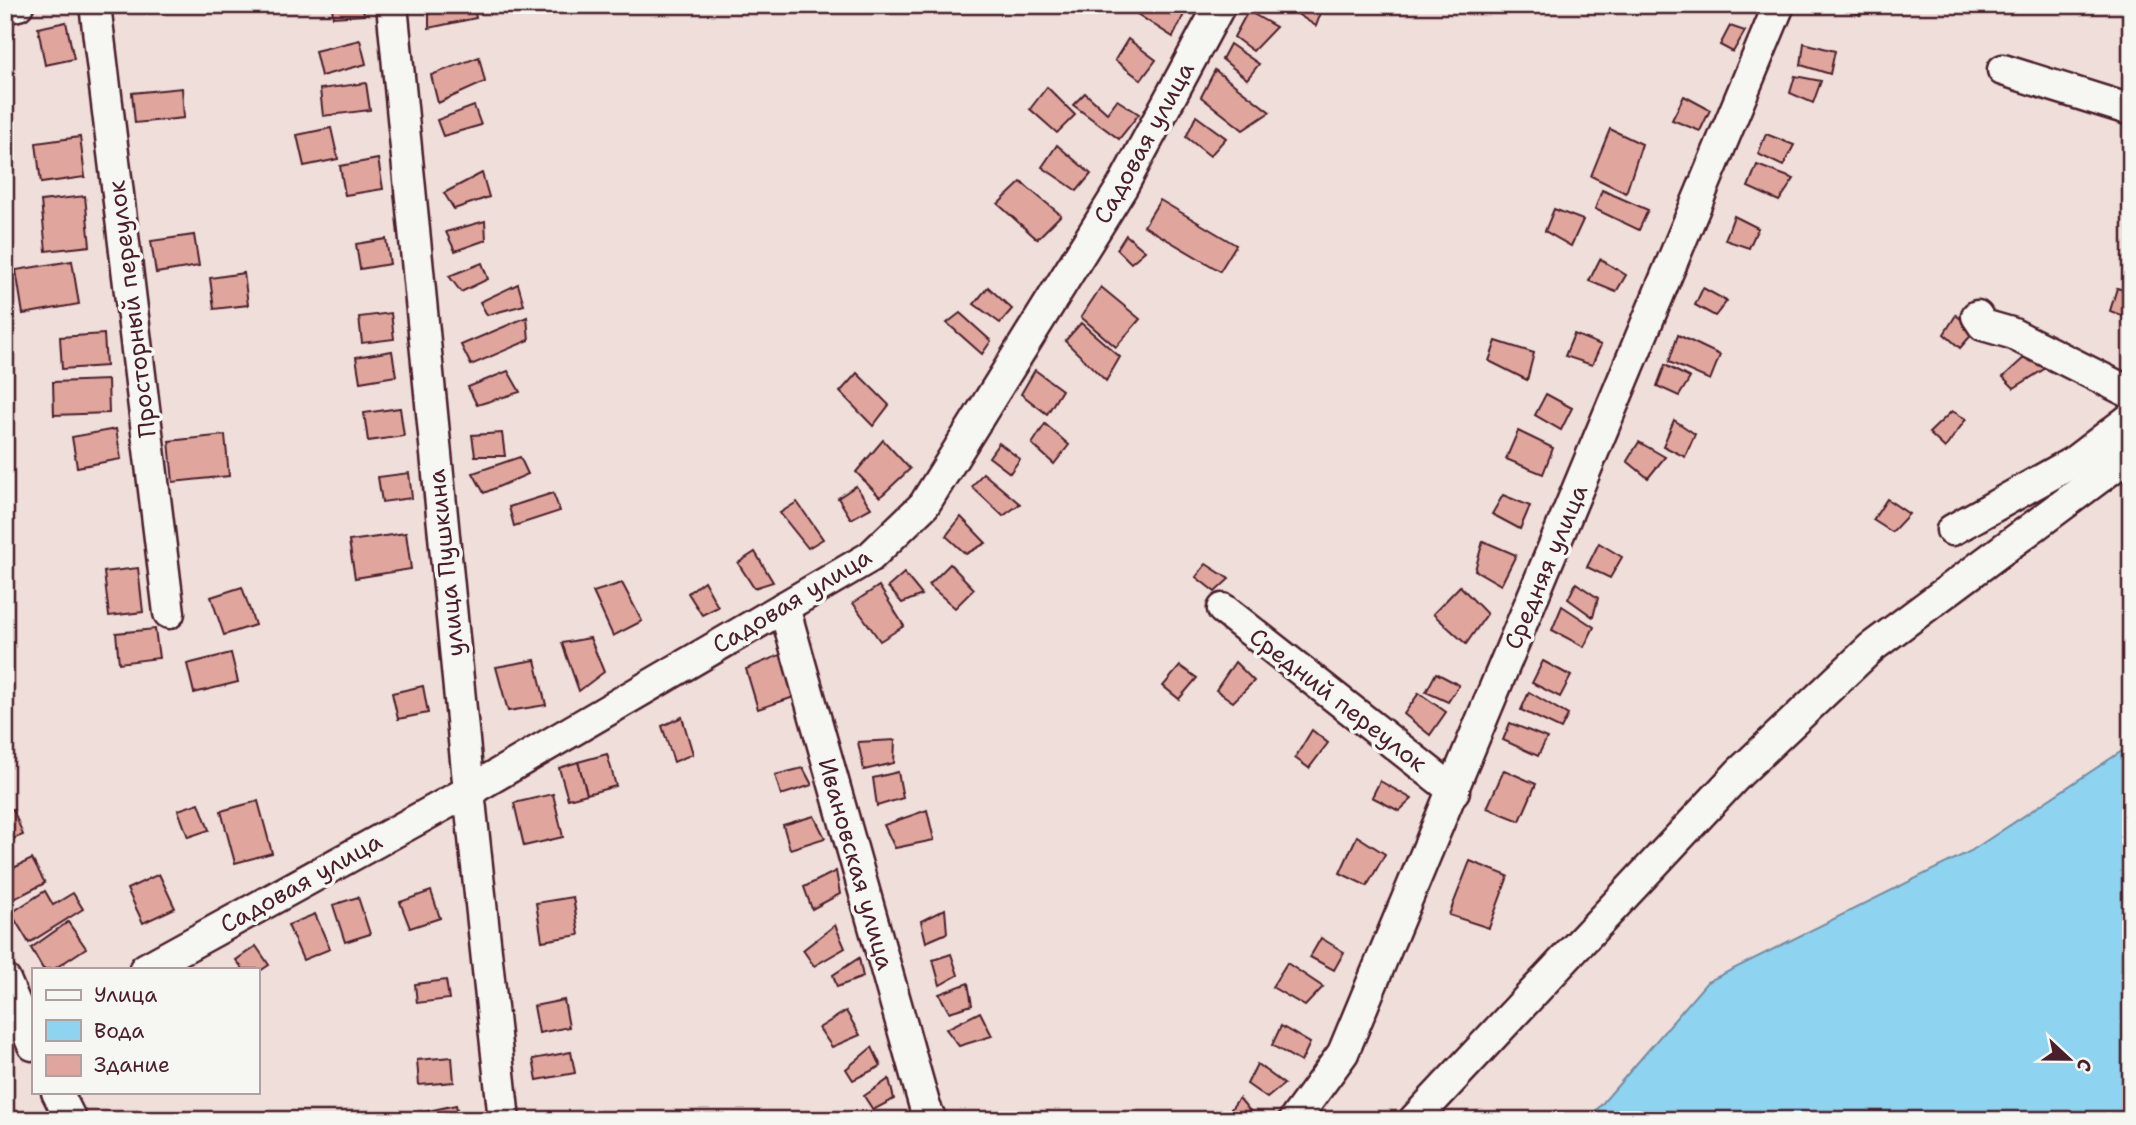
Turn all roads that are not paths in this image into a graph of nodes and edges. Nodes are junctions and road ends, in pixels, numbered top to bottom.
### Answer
1 (18, 5) edge
2 (94, 5) edge
3 (392, 5) edge
4 (1220, 5) edge
5 (5, 8) edge
6 (1769, 9) edge
7 (2003, 70) dead end
8 (2131, 110) edge
9 (1977, 316) dead end
10 (2131, 393) edge
11 (2131, 418) edge
12 (2131, 454) edge
13 (1952, 530) dead end
14 (784, 607) junction
15 (1223, 609) dead end
16 (169, 613) dead end
17 (469, 791) junction
18 (1454, 791) junction
19 (147, 968) edge
20 (5, 980) edge
21 (31, 1036) edge
22 (58, 1094) edge
23 (1294, 1119) edge
24 (71, 1120) edge
25 (504, 1120) edge
26 (931, 1120) edge
27 (1414, 1120) edge

1 - 5 street
2 - 16 street, Просторный переулок
3 - 17 street, улица Пушкина
4 - 14 street, Садовая улица
6 - 18 street, Средняя улица
7 - 8 street
9 - 10 street
11 - 13 street
12 - 27 street
14 - 17 street, Садовая улица
14 - 26 street, Ивановская улица
15 - 18 street, Средний переулок
17 - 19 street, Садовая улица
17 - 25 street, улица Пушкина
18 - 23 street, Средняя улица
20 - 21 street
22 - 24 street

